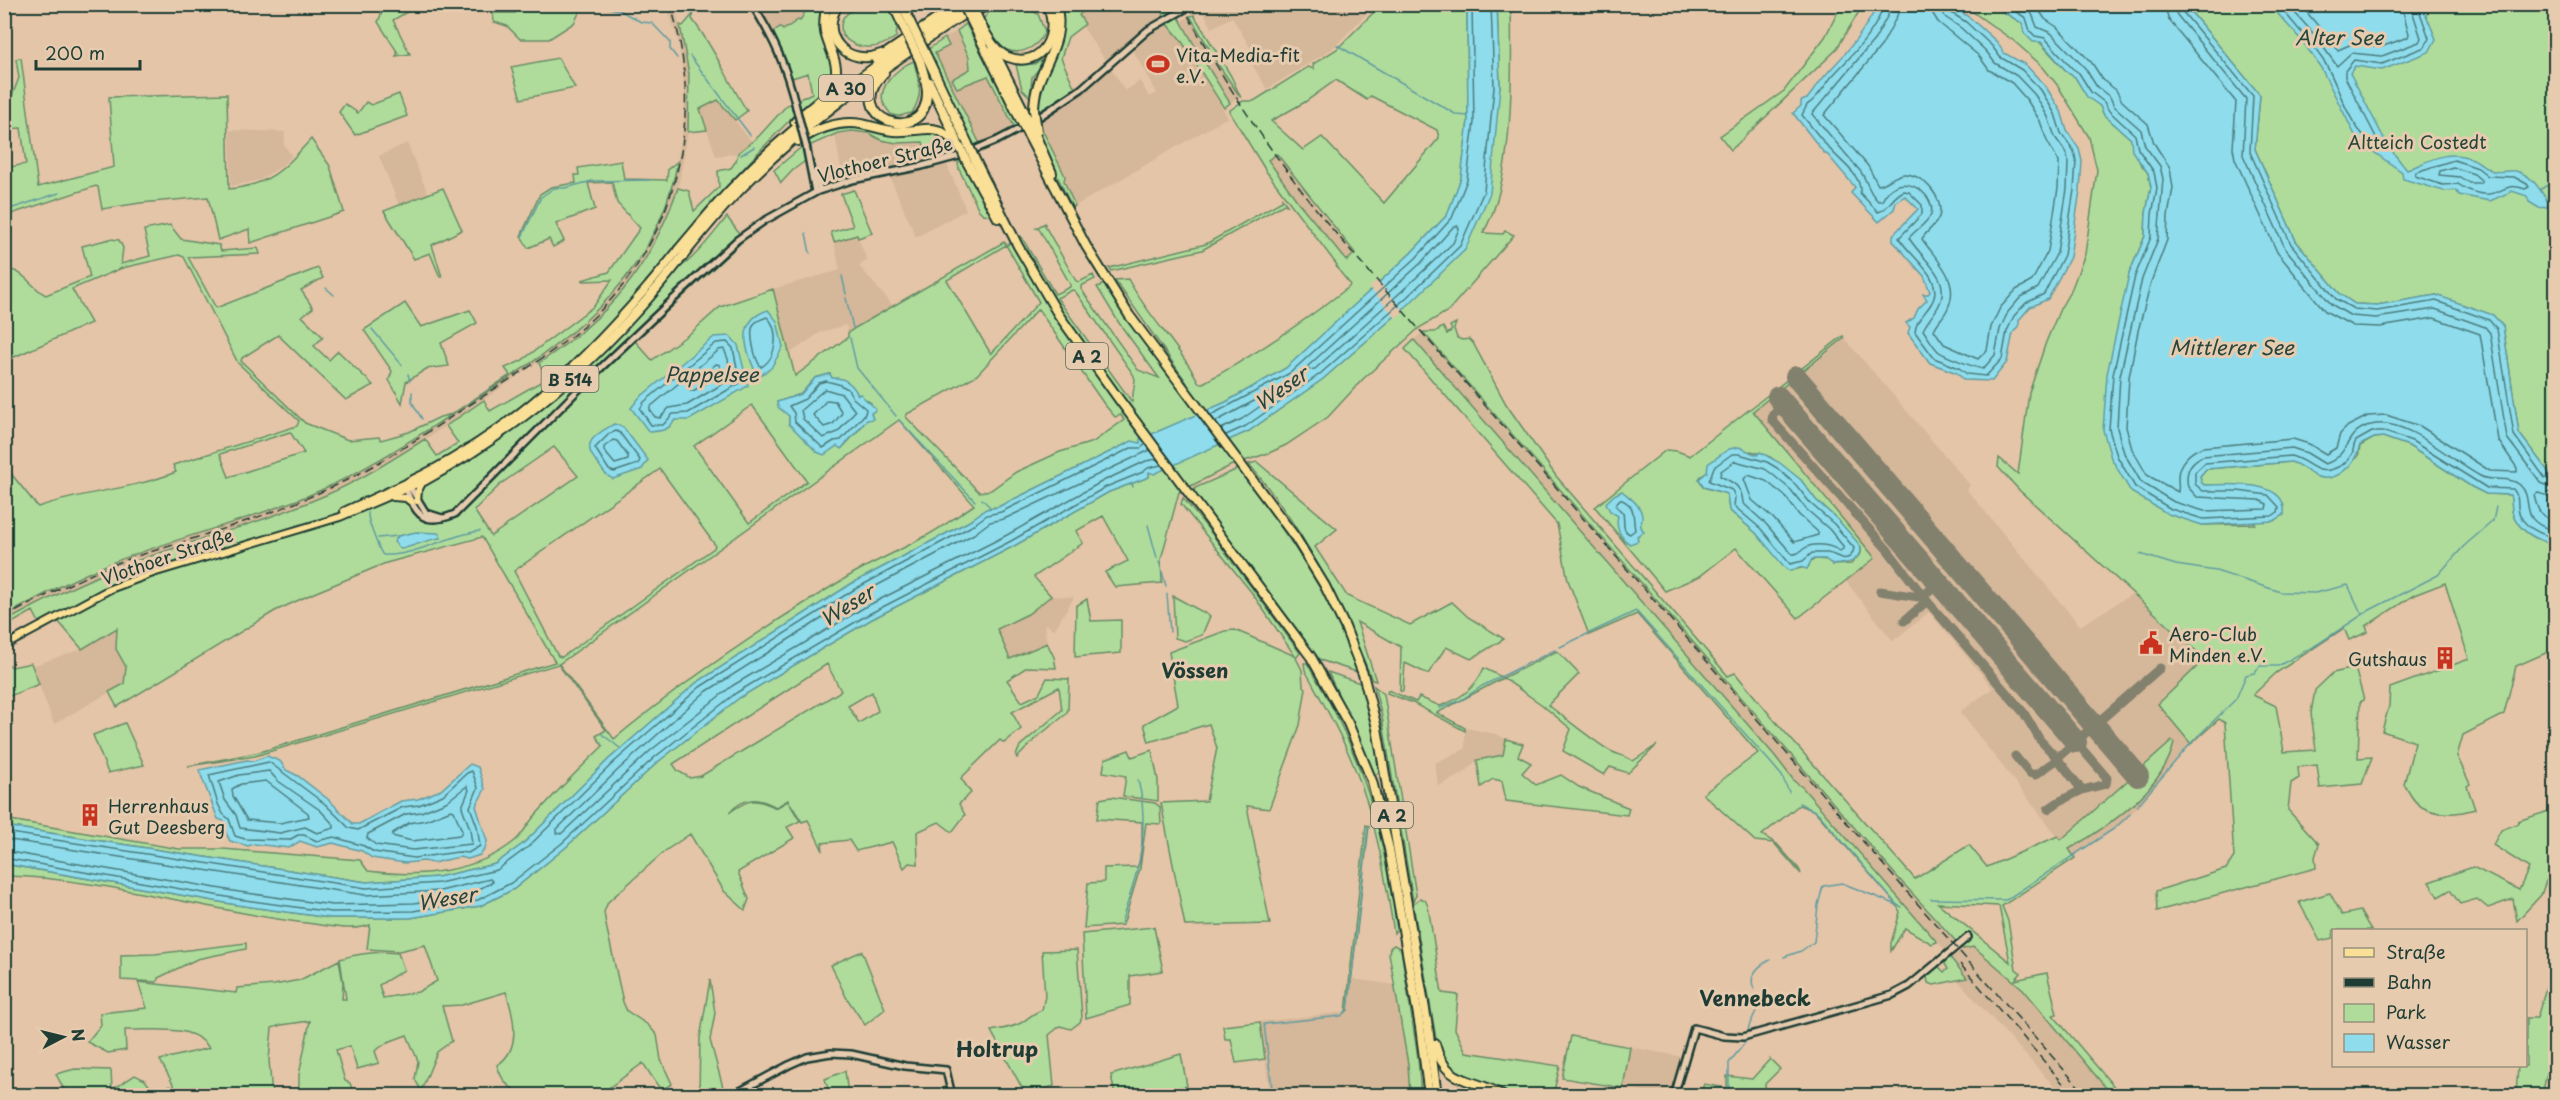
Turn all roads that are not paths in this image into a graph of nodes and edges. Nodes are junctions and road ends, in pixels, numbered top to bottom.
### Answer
1 (752, 4) edge
2 (827, 4) edge
3 (838, 4) edge
4 (891, 4) edge
5 (902, 4) edge
6 (961, 4) edge
7 (970, 4) edge
8 (980, 4) edge
9 (988, 4) edge
10 (1046, 4) edge
11 (1056, 4) edge
12 (1194, 4) edge
13 (907, 24) junction
14 (978, 26) junction
15 (893, 48) junction
16 (923, 59) junction
17 (885, 71) junction
18 (793, 125) junction
19 (1033, 133) junction
20 (792, 145) junction
21 (965, 147) junction
22 (1049, 173) junction
23 (733, 186) junction
24 (817, 191) junction
25 (732, 198) junction
26 (678, 250) joint
27 (424, 481) junction
28 (407, 485) junction
29 (386, 498) junction
30 (414, 502) junction
31 (314, 524) junction
32 (4, 646) edge
33 (1968, 937) dead end
34 (1428, 1027) junction
35 (731, 1095) edge
36 (952, 1095) edge
37 (1429, 1095) edge
38 (1437, 1095) edge
39 (1503, 1095) edge
40 (1674, 1095) edge

1 - 24 main road, bridge
2 - 18 highway
3 - 15 highway
4 - 13 highway
5 - 13 highway
6 - 14 highway, bridge
6 - 15 highway
7 - 14 highway, bridge
7 - 23 highway, A 30
8 - 25 highway, A 30
9 - 17 highway
10 - 14 highway
11 - 19 highway, bridge
12 - 24 main road, Vlothoer Straße
13 - 16 highway, bridge
14 - 19 highway, bridge
15 - 18 highway
16 - 17 highway
16 - 21 highway
17 - 20 highway
18 - 23 highway
19 - 22 highway
19 - 22 highway
20 - 21 highway
20 - 25 highway
21 - 37 highway, A 2, bridge
22 - 34 highway, A 2
23 - 26 highway, B 514
24 - 30 main road, Vlothoer Straße
25 - 27 highway, B 514
26 - 28 highway, B 514
27 - 28 main road, B 514
27 - 30 main road
28 - 29 main road, Vlothoer Straße / B 514
28 - 30 main road, Vlothoer Straße
28 - 31 main road, Vlothoer Straße / B 514
29 - 30 main road
29 - 31 main road, Vlothoer Straße / B 514
31 - 32 main road, Vlothoer Straße / B 514
33 - 40 main road
34 - 38 highway, A 2
34 - 39 highway
35 - 36 main road

